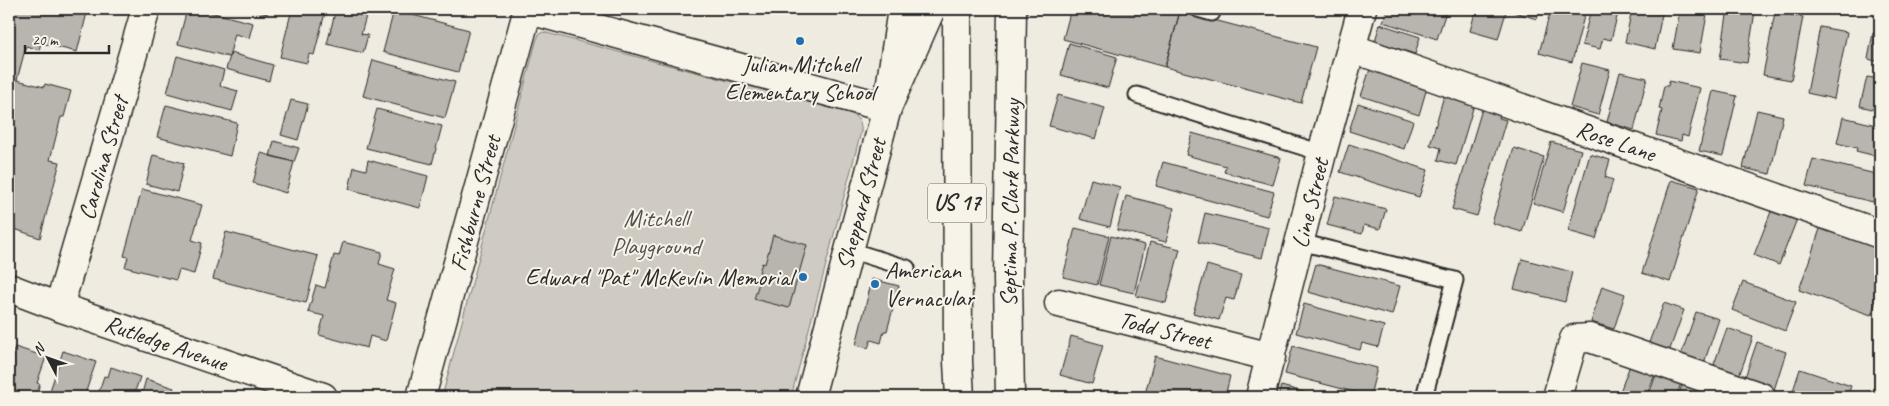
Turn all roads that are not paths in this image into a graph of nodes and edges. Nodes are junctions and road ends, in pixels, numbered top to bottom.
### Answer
1 (146, 9) edge
2 (528, 9) edge
3 (902, 9) edge
4 (931, 9) edge
5 (957, 9) edge
6 (1012, 9) edge
7 (1362, 9) edge
8 (1352, 48) junction
9 (1138, 95) dead end
10 (886, 108) junction
11 (1322, 153) junction
12 (1880, 234) edge
13 (1300, 242) junction
14 (849, 250) junction
15 (907, 268) dead end
16 (9, 288) edge
17 (1059, 303) dead end
18 (59, 307) junction
19 (1271, 357) junction
20 (323, 397) edge
21 (421, 397) edge
22 (810, 397) edge
23 (960, 397) edge
24 (1010, 397) edge
25 (1260, 397) edge
26 (1424, 397) edge
27 (1557, 397) edge
28 (1761, 397) edge

1 - 18 main road, Carolina Street
2 - 10 main road
2 - 21 main road, Fishburne Street
3 - 10 main road, Sheppard Street
4 - 10 main road
5 - 23 main road, US 17
6 - 24 main road, Septima P. Clark Parkway / US 17
7 - 8 main road, Line Street
8 - 11 main road, Line Street
8 - 12 main road, Rose Lane
9 - 11 lane
10 - 14 main road, Sheppard Street
11 - 13 main road, Line Street
13 - 19 main road, Line Street
13 - 26 lane
14 - 15 lane
14 - 22 main road, Sheppard Street
16 - 18 main road, Rutledge Avenue
17 - 19 main road, Todd Street
18 - 20 main road, Rutledge Avenue
19 - 25 main road, Line Street
27 - 28 main road

